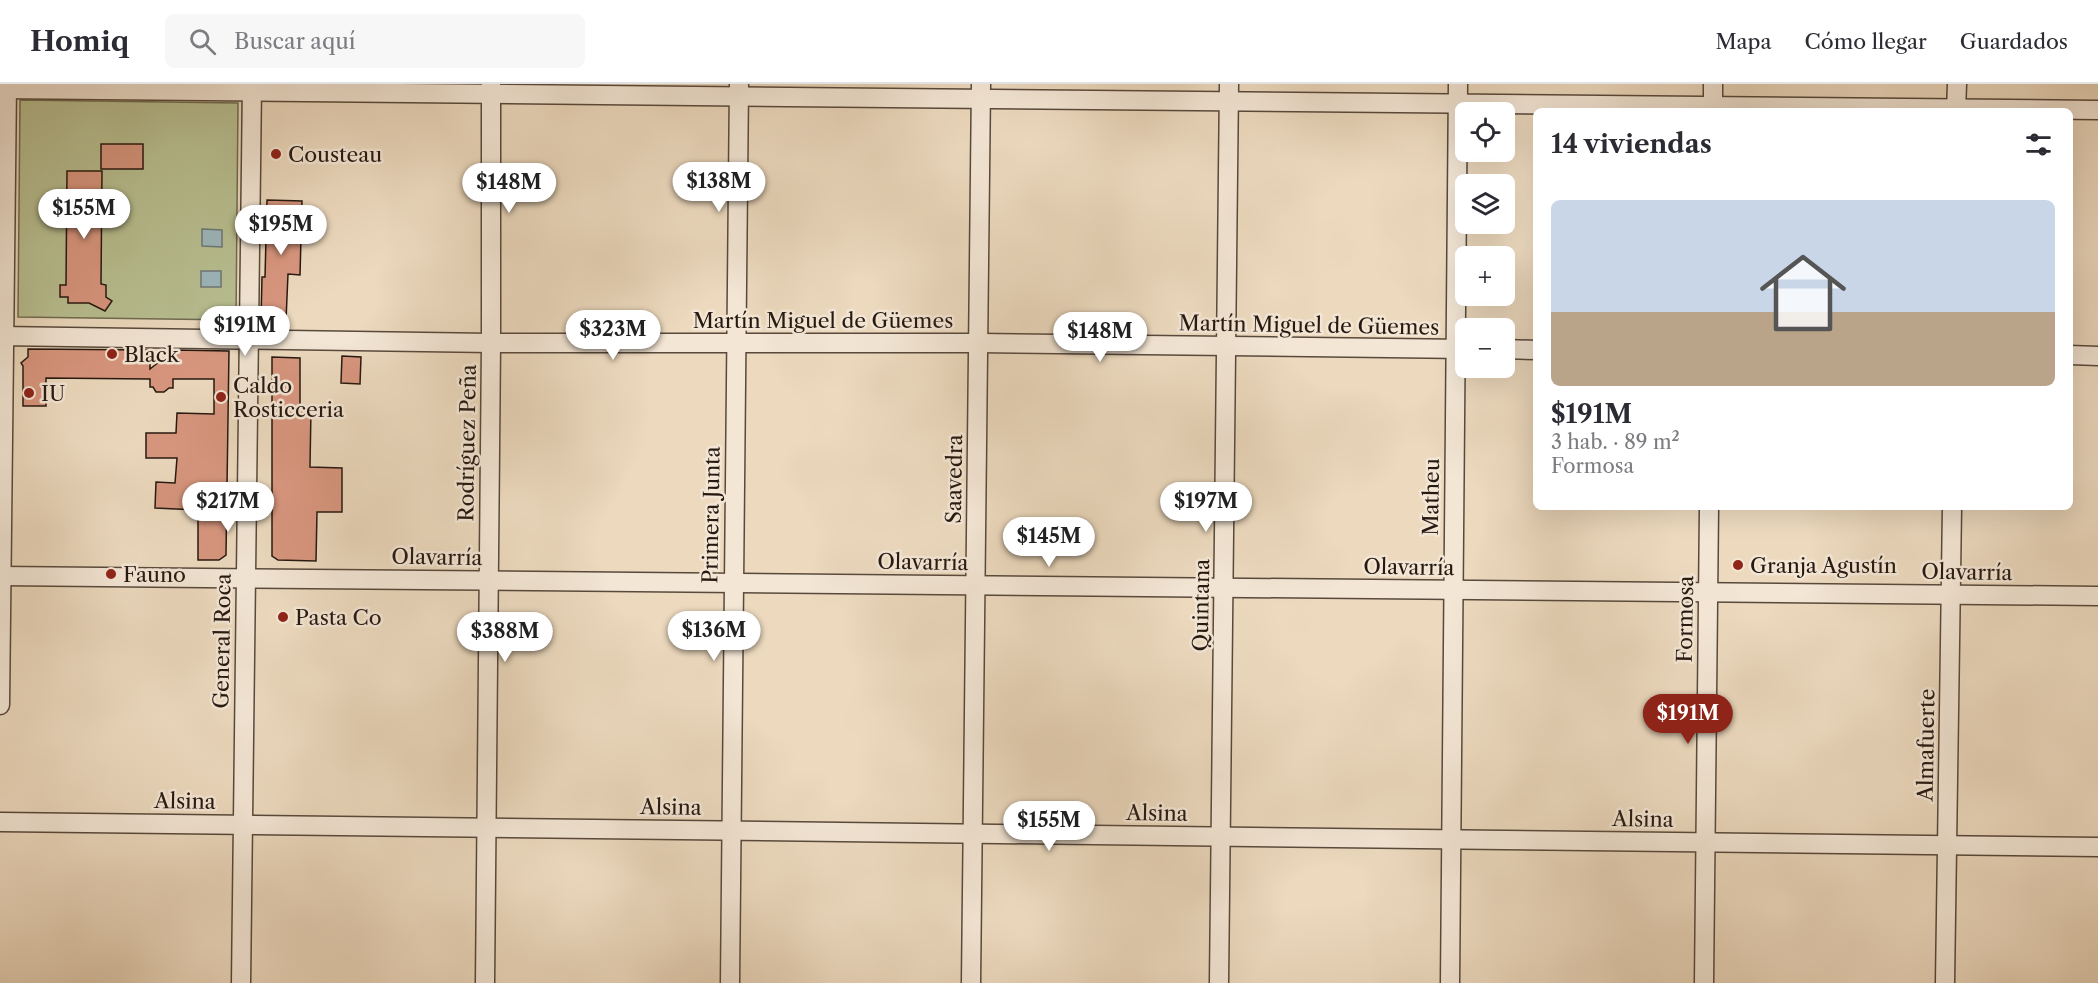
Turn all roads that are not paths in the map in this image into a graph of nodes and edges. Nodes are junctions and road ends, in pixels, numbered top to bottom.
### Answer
1 (1458, 84) edge
2 (1713, 84) edge
3 (1957, 84) edge
4 (4, 88) edge
5 (252, 88) edge
6 (491, 89) edge
7 (739, 90) edge
8 (980, 92) edge
9 (1229, 93) edge
10 (1458, 102) edge
11 (1455, 104) edge
12 (1515, 105) edge
13 (1662, 108) edge
14 (1713, 108) edge
15 (1956, 108) edge
16 (2073, 110) edge
17 (2098, 110) edge
18 (1458, 162) edge
19 (1460, 318) edge
20 (2, 336) edge
21 (249, 339) junction
22 (735, 342) junction
23 (491, 343) junction
24 (978, 343) junction
25 (1226, 346) junction
26 (1455, 349) edge
27 (1515, 349) edge
28 (1533, 350) edge
29 (2073, 356) edge
30 (2098, 356) edge
31 (1459, 378) edge
32 (1709, 510) edge
33 (1952, 510) edge
34 (1, 576) edge
35 (246, 578) junction
36 (488, 580) junction
37 (733, 583) junction
38 (975, 585) junction
39 (1224, 587) junction
40 (1453, 590) junction
41 (1708, 592) junction
42 (1951, 594) junction
43 (2098, 596) edge
44 (0, 705) edge
45 (0, 822) edge
46 (243, 825) junction
47 (486, 827) junction
48 (731, 830) junction
49 (973, 833) junction
50 (1221, 836) junction
51 (1451, 839) junction
52 (1705, 842) junction
53 (1946, 845) junction
54 (2098, 847) edge
55 (241, 983) edge
56 (485, 983) edge
57 (730, 983) edge
58 (972, 983) edge
59 (1219, 983) edge
60 (1450, 983) edge
61 (1704, 983) edge
62 (1945, 983) edge

1 - 10 street, Matheu
2 - 14 street
3 - 15 street
4 - 5 street
4 - 20 street
5 - 6 street
5 - 21 street, General Roca
6 - 7 street
6 - 23 street, Rodríguez Peña
7 - 8 street
7 - 22 street, Primera Junta
8 - 9 street
8 - 24 street, Saavedra
9 - 11 street
9 - 25 street, Quintana
12 - 13 street
16 - 17 street
18 - 19 street, Matheu
20 - 21 street, Martín Miguel de Güemes
20 - 34 street
21 - 23 street, Martín Miguel de Güemes
21 - 35 street, General Roca
22 - 23 street, Martín Miguel de Güemes
22 - 24 street, Martín Miguel de Güemes
22 - 37 street, Primera Junta
23 - 36 street, Rodríguez Peña
24 - 25 street, Martín Miguel de Güemes
24 - 38 street, Saavedra
25 - 26 street, Martín Miguel de Güemes
25 - 39 street, Quintana
27 - 28 street
29 - 30 street
31 - 40 street, Matheu
32 - 41 street, Formosa
33 - 42 street, Almafuerte
34 - 35 street, Olavarría
34 - 44 street
35 - 36 street, Olavarría
35 - 46 street, General Roca
36 - 37 street, Olavarría
36 - 47 street, Rodríguez Peña
37 - 38 street, Olavarría
37 - 48 street, Primera Junta
38 - 39 street, Olavarría
38 - 49 street, Saavedra
39 - 40 street, Olavarría
39 - 50 street, Quintana
40 - 41 street, Olavarría
40 - 51 street, Matheu
41 - 42 street, Olavarría
41 - 52 street, Formosa
42 - 43 street, Olavarría
42 - 53 street, Almafuerte
45 - 46 street, Alsina
46 - 47 street, Alsina
46 - 55 street, General Roca
47 - 48 street, Alsina
47 - 56 street, Rodríguez Peña
48 - 49 street, Alsina
48 - 57 street, Primera Junta
49 - 50 street, Alsina
49 - 58 street, Saavedra
50 - 51 street, Alsina
50 - 59 street, Quintana
51 - 52 street, Alsina
51 - 60 street, Matheu
52 - 53 street, Alsina
52 - 61 street, Formosa
53 - 54 street, Alsina
53 - 62 street, Almafuerte

